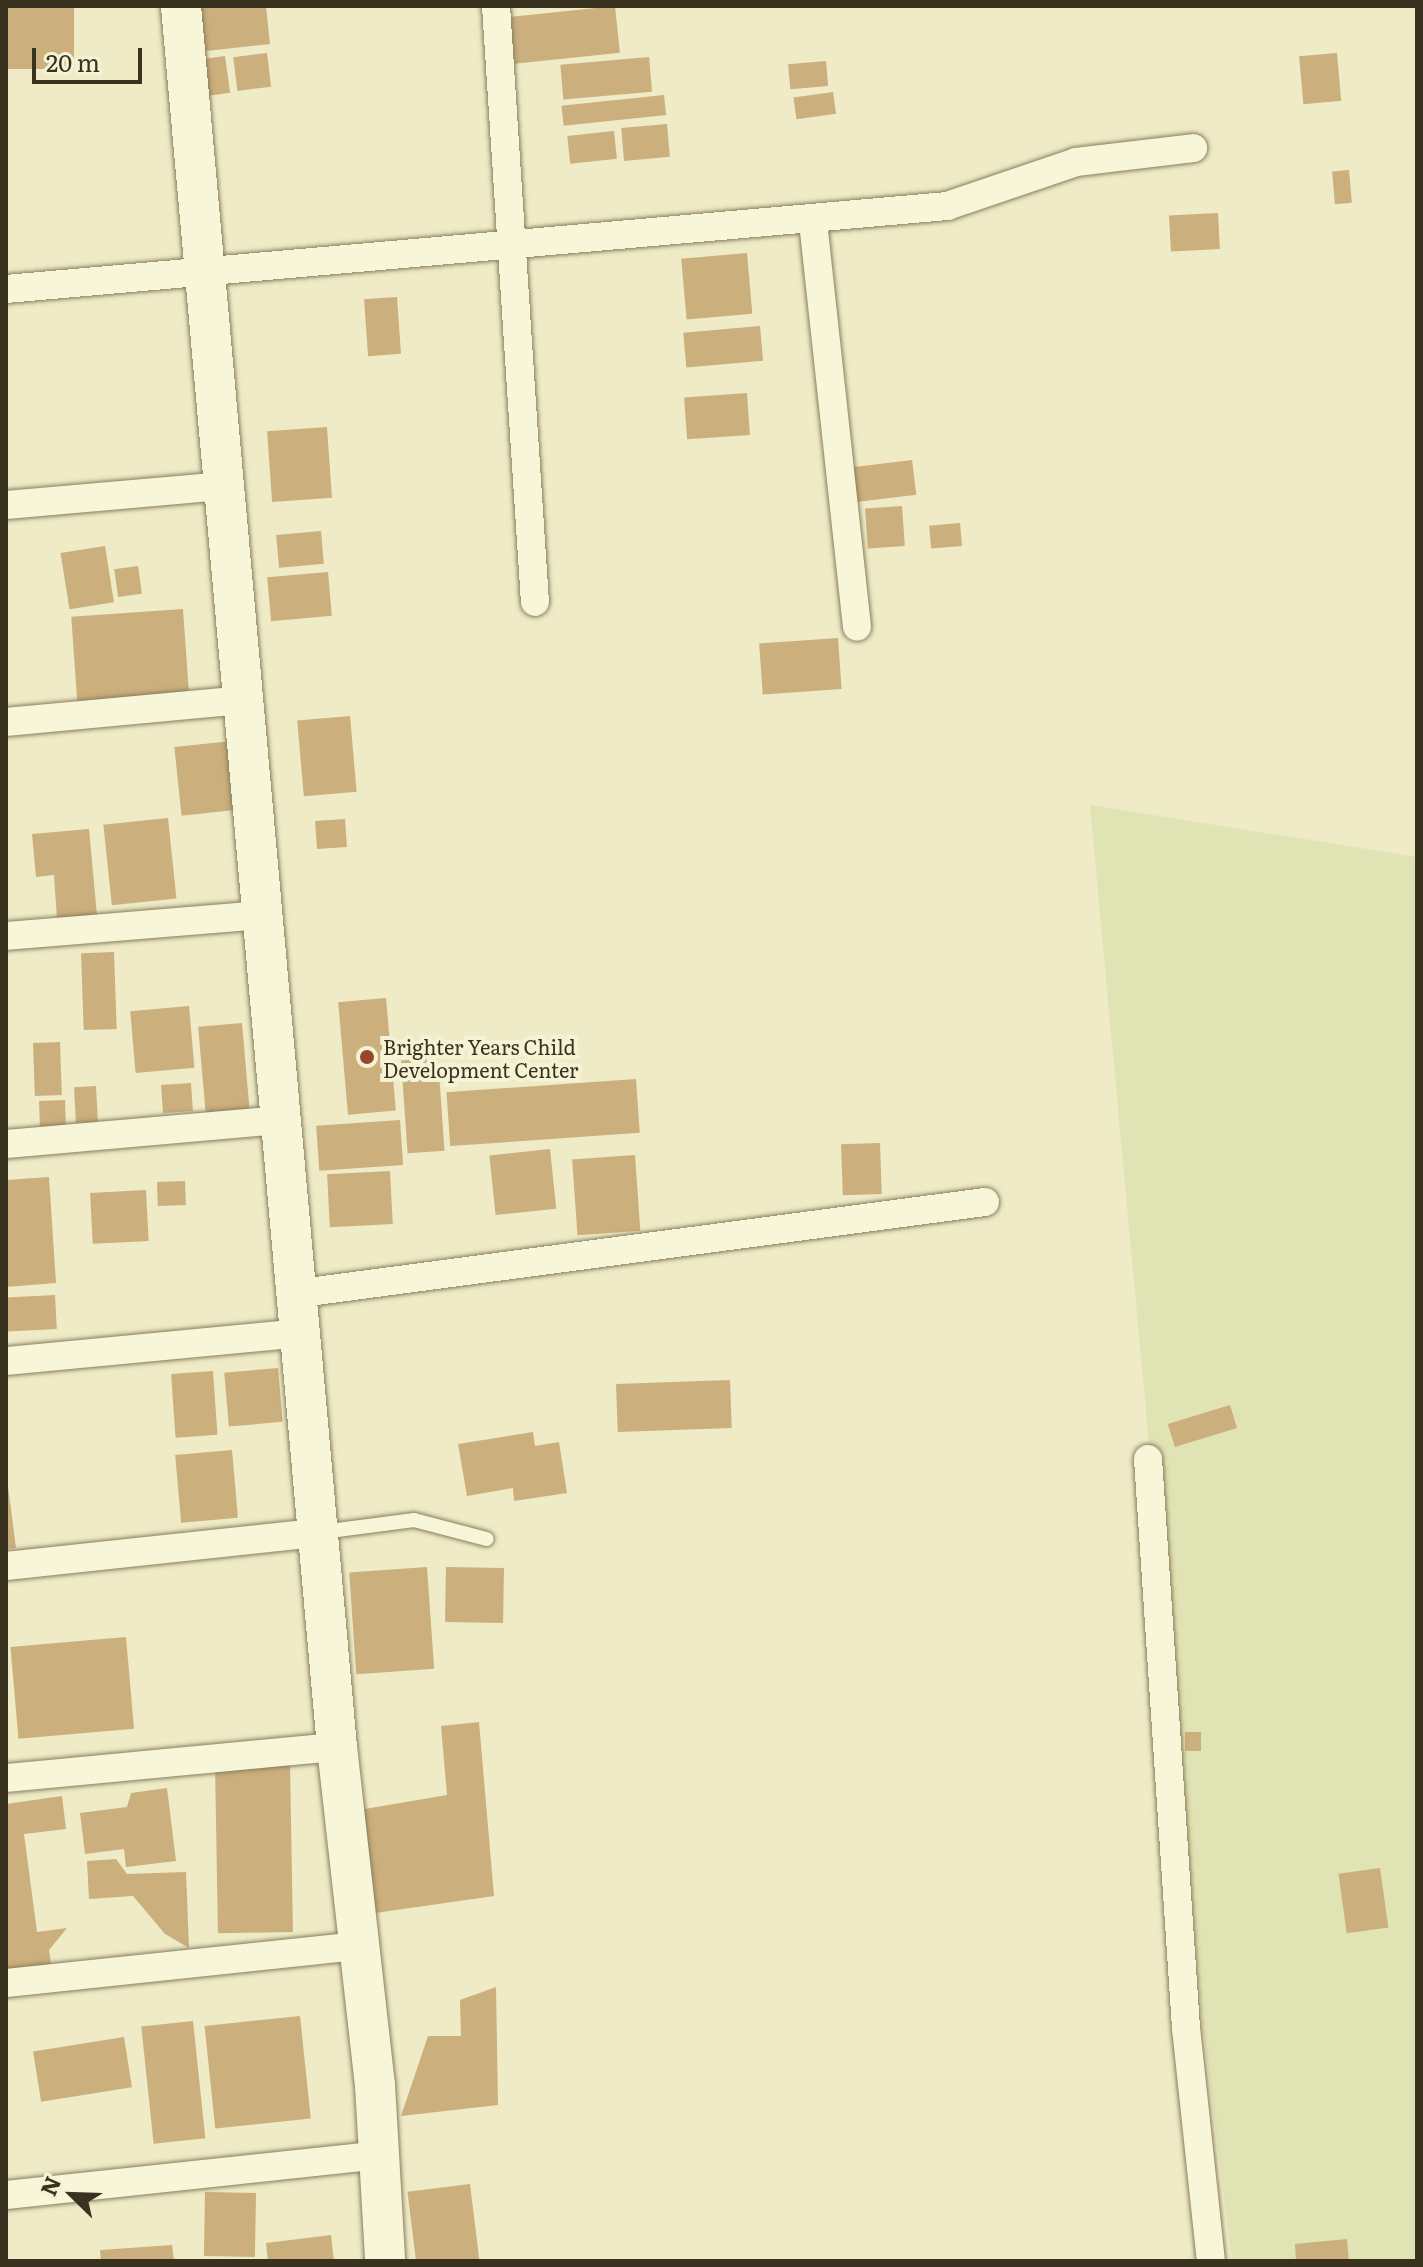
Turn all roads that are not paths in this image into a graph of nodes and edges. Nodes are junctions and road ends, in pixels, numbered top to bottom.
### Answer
1 (181, 6) edge
2 (496, 6) edge
3 (1193, 148) dead end
4 (813, 222) junction
5 (515, 244) junction
6 (206, 271) junction
7 (6, 289) edge
8 (225, 486) junction
9 (6, 505) edge
10 (535, 602) dead end
11 (857, 627) dead end
12 (244, 700) junction
13 (6, 722) edge
14 (260, 915) junction
15 (6, 936) edge
16 (282, 1120) junction
17 (6, 1144) edge
18 (985, 1202) dead end
19 (301, 1293) junction
20 (304, 1333) junction
21 (6, 1361) edge
22 (1148, 1459) dead end
23 (322, 1532) junction
24 (487, 1539) dead end
25 (6, 1566) edge
26 (337, 1747) junction
27 (6, 1778) edge
28 (359, 1946) junction
29 (6, 1983) edge
30 (380, 2155) junction
31 (6, 2195) edge
32 (385, 2261) edge
33 (1211, 2261) edge

1 - 6 street
2 - 5 street
3 - 4 street
4 - 5 street
4 - 11 street
5 - 6 street
5 - 10 street
6 - 7 street
6 - 8 street
8 - 9 street
8 - 12 street
12 - 13 street
12 - 14 street
14 - 15 street
14 - 16 street
16 - 17 street
16 - 19 street
18 - 19 street
19 - 20 street
20 - 21 street
20 - 23 street
22 - 33 street
23 - 24 lane
23 - 25 street
23 - 26 street
26 - 27 street
26 - 28 street
28 - 29 street
28 - 30 street
30 - 31 street
30 - 32 street

